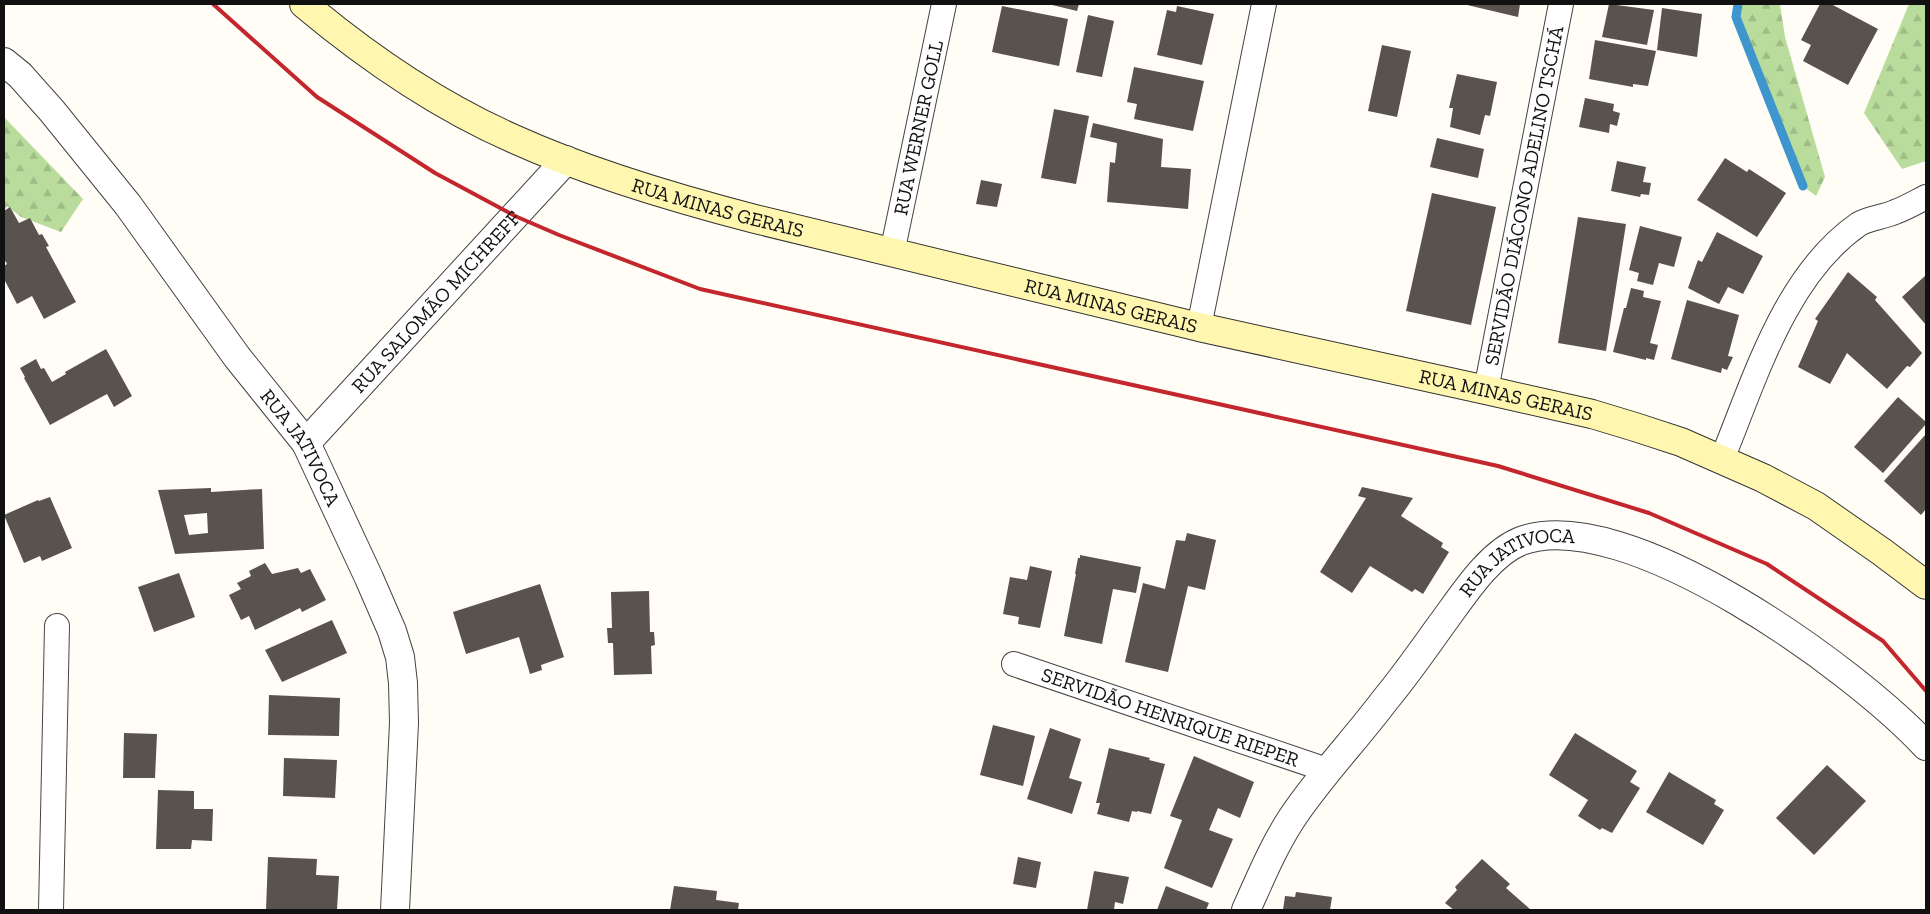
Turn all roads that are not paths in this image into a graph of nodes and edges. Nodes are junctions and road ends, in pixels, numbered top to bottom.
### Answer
1 (304, 4) edge
2 (944, 4) edge
3 (1264, 4) edge
4 (1561, 4) edge
5 (4, 62) edge
6 (566, 160) junction
7 (1926, 197) edge
8 (892, 253) junction
9 (1199, 327) junction
10 (1486, 390) junction
11 (306, 443) junction
12 (1722, 459) junction
13 (1926, 585) edge
14 (57, 626) dead end
15 (1014, 664) dead end
16 (1926, 746) edge
17 (1328, 770) junction
18 (51, 910) edge
19 (395, 910) edge
20 (1246, 910) edge

1 - 6 main road, RUA MINAS GERAIS
2 - 8 street, RUA WERNER GOLL
3 - 9 street
4 - 10 street, SERVIDÃO DIÁCONO ADELINO TSCHÁ
5 - 11 street, RUA JATIVOCA
6 - 8 main road, RUA MINAS GERAIS
6 - 11 street, RUA SALOMÃO MICHREFF
7 - 12 street
8 - 9 main road, RUA MINAS GERAIS
9 - 10 main road, RUA MINAS GERAIS
10 - 12 main road, RUA MINAS GERAIS
11 - 19 street, RUA JATIVOCA
12 - 13 main road, RUA MINAS GERAIS
14 - 18 street
15 - 17 street, SERVIDÃO HENRIQUE RIEPER
16 - 17 street, RUA JATIVOCA
17 - 20 street, RUA JATIVOCA

